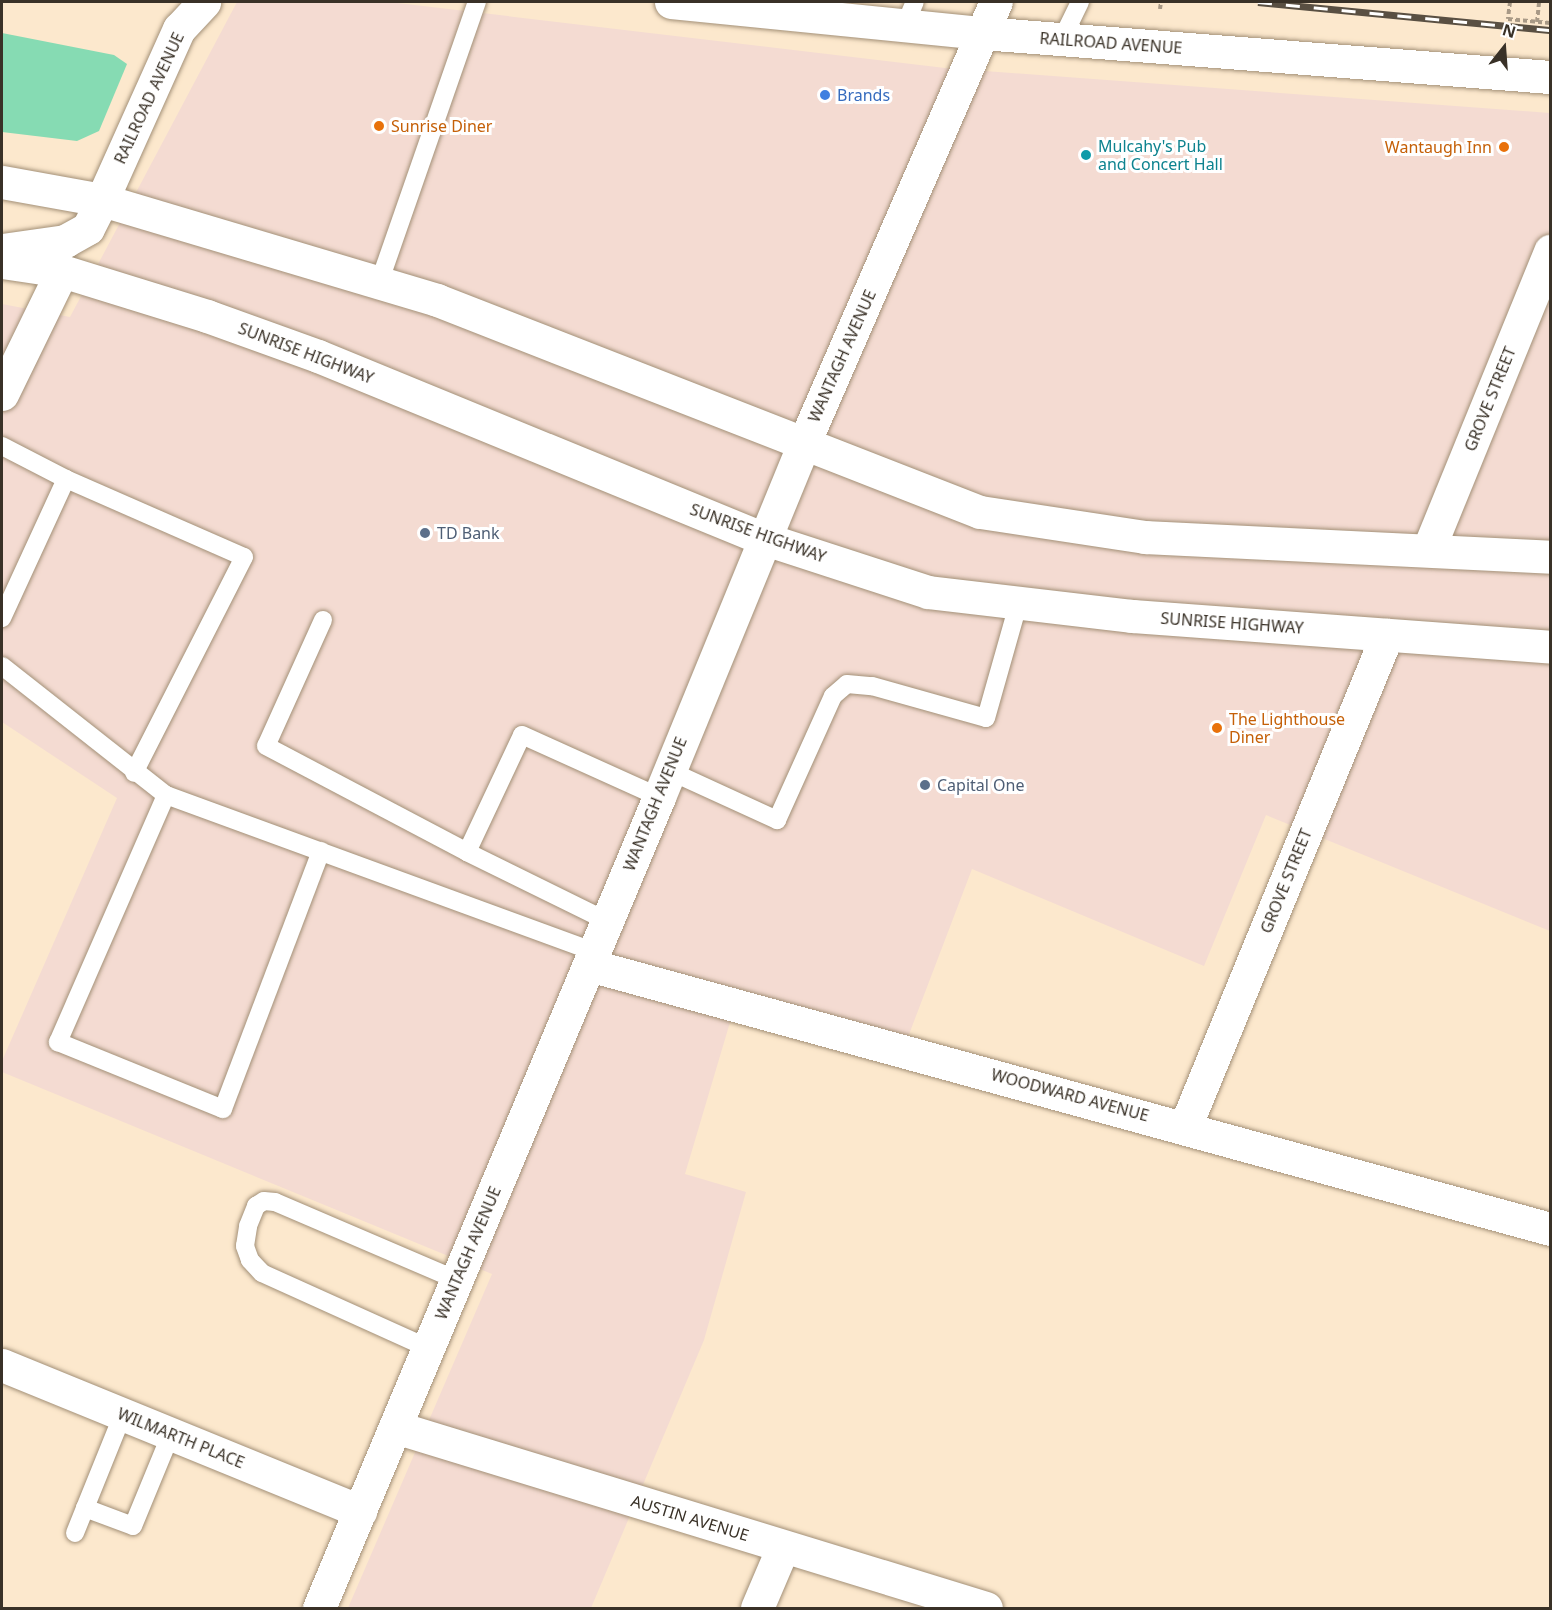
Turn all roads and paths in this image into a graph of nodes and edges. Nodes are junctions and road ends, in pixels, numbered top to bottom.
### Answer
1 (204, 2) edge
2 (477, 2) edge
3 (671, 2) edge
4 (996, 2) edge
5 (1080, 2) edge
6 (1161, 2) edge
7 (1510, 2) edge
8 (1539, 2) edge
9 (1160, 9) dead end
10 (910, 13) edge
11 (1537, 22) junction
12 (1551, 23) edge
13 (982, 33) junction
14 (1062, 39) junction
15 (1551, 77) edge
16 (2, 182) edge
17 (102, 200) junction
18 (2, 250) edge
19 (1551, 250) edge
20 (2, 262) edge
21 (62, 271) junction
22 (379, 283) junction
23 (2, 394) edge
24 (804, 443) junction
25 (2, 446) edge
26 (66, 479) junction
27 (765, 539) junction
28 (1429, 548) junction
29 (1551, 557) edge
30 (1018, 605) junction
31 (2, 618) edge
32 (323, 620) dead end
33 (1387, 635) junction
34 (1551, 647) edge
35 (2, 666) edge
36 (134, 773) junction
37 (665, 784) junction
38 (166, 795) junction
39 (321, 851) junction
40 (467, 852) junction
41 (607, 921) junction
42 (591, 959) junction
43 (1185, 1126) junction
44 (1551, 1228) edge
45 (457, 1280) junction
46 (428, 1348) junction
47 (2, 1365) edge
48 (123, 1414) junction
49 (395, 1427) junction
50 (171, 1434) junction
51 (86, 1508) junction
52 (360, 1511) junction
53 (75, 1533) dead end
54 (783, 1547) junction
55 (319, 1608) edge
56 (757, 1608) edge
57 (986, 1608) edge

1 - 17 main road, RAILROAD AVENUE
2 - 22 lane
3 - 10 main road, RAILROAD AVENUE
4 - 13 main road, WANTAGH AVENUE
5 - 14 lane
6 - 9 path
7 - 11 path
8 - 11 path
10 - 13 main road, RAILROAD AVENUE
11 - 12 path
13 - 14 main road, RAILROAD AVENUE
13 - 24 main road, WANTAGH AVENUE
14 - 15 main road, RAILROAD AVENUE
16 - 17 main road
17 - 18 main road, RAILROAD AVENUE
17 - 22 main road
19 - 28 main road, GROVE STREET
20 - 21 main road, SUNRISE HIGHWAY
21 - 23 main road
21 - 27 main road, SUNRISE HIGHWAY
22 - 24 main road
24 - 27 main road, WANTAGH AVENUE
24 - 28 main road
25 - 26 lane
26 - 31 lane
26 - 36 lane
27 - 30 main road, SUNRISE HIGHWAY
27 - 37 main road, WANTAGH AVENUE
28 - 29 main road
30 - 33 main road, SUNRISE HIGHWAY
30 - 37 lane
32 - 40 lane
33 - 34 main road, SUNRISE HIGHWAY
33 - 43 main road, GROVE STREET
35 - 36 lane
36 - 38 lane
37 - 40 lane
37 - 41 main road, WANTAGH AVENUE
38 - 39 lane
38 - 39 lane
39 - 42 lane
40 - 41 lane
41 - 42 main road, WANTAGH AVENUE
42 - 43 main road, WOODWARD AVENUE
42 - 45 main road, WANTAGH AVENUE
43 - 44 main road, WOODWARD AVENUE
45 - 46 main road, WANTAGH AVENUE
45 - 46 lane
46 - 49 main road, WANTAGH AVENUE
47 - 48 main road, WILMARTH PLACE
48 - 50 main road, WILMARTH PLACE
48 - 51 lane
49 - 52 main road, WANTAGH AVENUE
49 - 54 main road, AUSTIN AVENUE
50 - 51 lane
50 - 52 main road, WILMARTH PLACE
51 - 53 lane
52 - 55 main road, WANTAGH AVENUE
54 - 56 main road
54 - 57 main road, AUSTIN AVENUE

